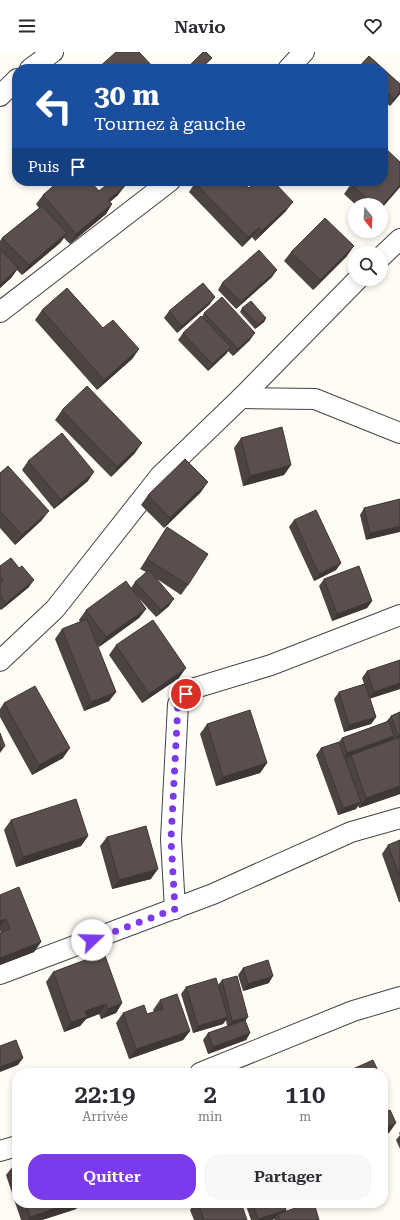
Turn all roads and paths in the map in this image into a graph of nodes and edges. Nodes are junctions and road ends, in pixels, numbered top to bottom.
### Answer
1 (53, 52) edge
2 (304, 52) edge
3 (37, 64) edge
4 (293, 64) edge
5 (12, 84) edge
6 (0, 96) edge
7 (164, 186) edge
8 (400, 239) edge
9 (388, 250) edge
10 (351, 286) edge
11 (0, 312) edge
12 (241, 398) junction
13 (400, 433) edge
14 (400, 615) edge
15 (0, 661) edge
16 (400, 818) edge
17 (175, 909) junction
18 (0, 974) edge
19 (400, 997) edge
20 (212, 1068) edge
21 (12, 1147) edge
22 (0, 1151) edge

1 - 3 street
2 - 4 street
5 - 6 street
7 - 11 street
8 - 9 street
10 - 12 street
12 - 13 street
12 - 15 street
14 - 17 street
16 - 17 street
17 - 18 street
19 - 20 street
21 - 22 street

